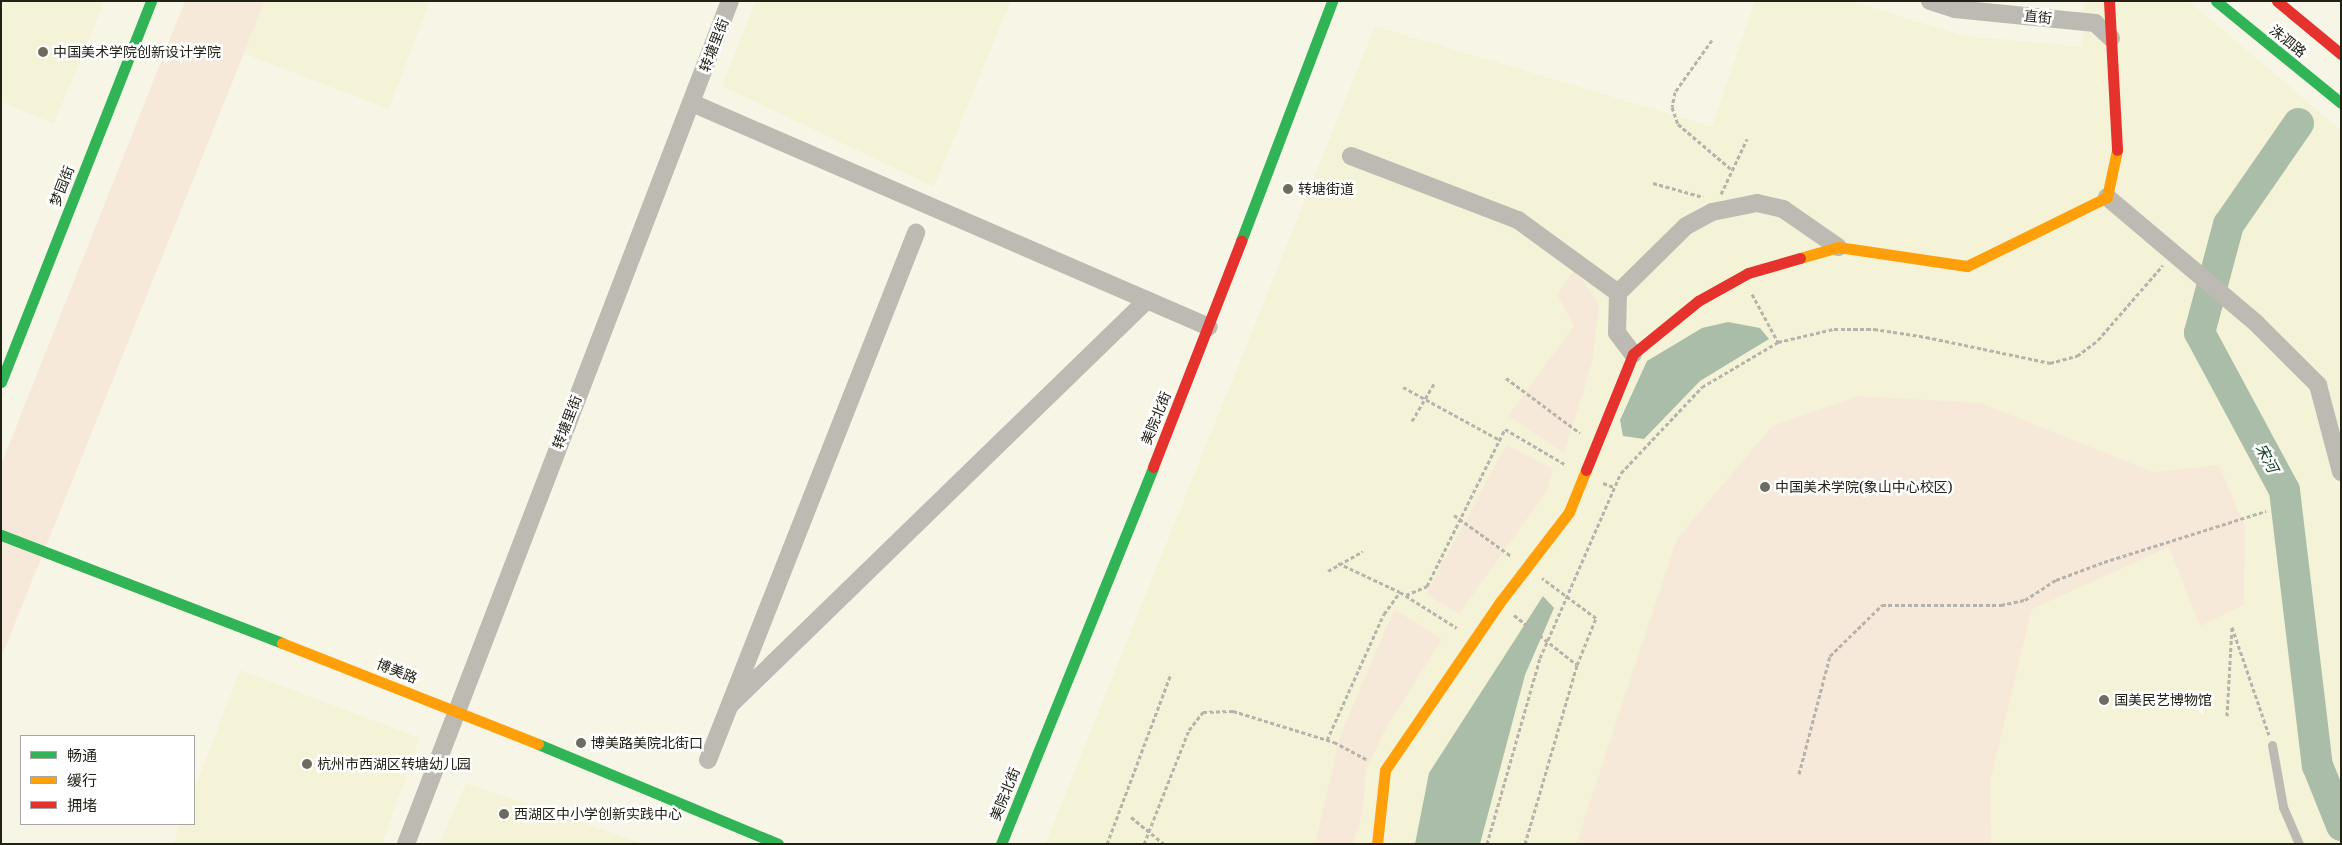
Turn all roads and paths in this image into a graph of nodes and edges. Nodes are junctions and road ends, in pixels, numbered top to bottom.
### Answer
1 (151, 1) edge
2 (730, 1) edge
3 (1332, 1) edge
4 (1930, 1) edge
5 (2109, 1) edge
6 (2216, 1) edge
7 (2277, 1) edge
8 (2111, 38) junction
9 (1712, 40) dead end
10 (2341, 54) edge
11 (692, 103) junction
12 (2341, 104) edge
13 (1747, 139) dead end
14 (1351, 156) dead end
15 (1732, 170) junction
16 (1653, 183) dead end
17 (2107, 197) junction
18 (1715, 207) junction
19 (916, 234) dead end
20 (1838, 247) junction
21 (2173, 253) junction
22 (1743, 276) junction
23 (1618, 293) junction
24 (1148, 300) junction
25 (1209, 327) junction
26 (1778, 342) junction
27 (1633, 354) junction
28 (1506, 378) dead end
29 (1, 382) edge
30 (1435, 382) dead end
31 (1403, 387) dead end
32 (1412, 421) dead end
33 (1500, 440) junction
34 (1596, 445) junction
35 (2341, 472) edge
36 (1584, 475) junction
37 (2266, 511) dead end
38 (1, 535) edge
39 (1363, 551) dead end
40 (1338, 562) junction
41 (1328, 571) dead end
42 (1400, 592) junction
43 (1406, 595) junction
44 (1509, 611) dead end
45 (1596, 618) dead end
46 (1474, 640) junction
47 (1577, 664) junction
48 (1171, 674) dead end
49 (731, 704) junction
50 (455, 710) junction
51 (2227, 716) dead end
52 (1327, 740) junction
53 (2272, 745) joint
54 (708, 760) dead end
55 (1385, 770) junction
56 (1799, 774) dead end
57 (1131, 817) dead end
58 (406, 844) edge
59 (778, 844) edge
60 (1001, 844) edge
61 (1108, 844) edge
62 (1144, 844) edge
63 (1164, 844) edge
64 (1377, 844) edge
65 (1487, 844) edge
66 (1525, 844) edge
67 (2299, 844) edge

1 - 29 street, 梦园街
2 - 11 street, 转塘里街
3 - 25 street, 美院北街
4 - 8 street, 直街
5 - 8 street
6 - 12 street, 洙泗路
7 - 10 street, 洙泗路
8 - 17 street
9 - 15 path
11 - 24 street
11 - 50 street, 转塘里街
13 - 15 path
14 - 23 street
15 - 18 path
16 - 18 path
17 - 20 street
17 - 21 street
18 - 20 street
18 - 23 street
19 - 49 street
20 - 22 street
21 - 26 path
21 - 35 street
22 - 26 path
22 - 27 street
23 - 27 street
24 - 25 street
24 - 49 street
25 - 60 street, 美院北街
26 - 65 path
27 - 34 street
28 - 34 path
30 - 32 path
31 - 33 path
33 - 36 path
33 - 43 path
34 - 36 street
36 - 46 street
37 - 56 path
38 - 50 street, 博美路
39 - 40 path
40 - 41 path
40 - 42 path
42 - 43 path
42 - 52 path
43 - 46 path
44 - 47 path
45 - 47 path
46 - 55 street
47 - 66 path
48 - 61 path
49 - 54 street
50 - 58 street, 转塘里街
50 - 59 street, 博美路
51 - 53 path
52 - 55 path
52 - 62 path
53 - 67 lane
55 - 64 street
57 - 63 path

